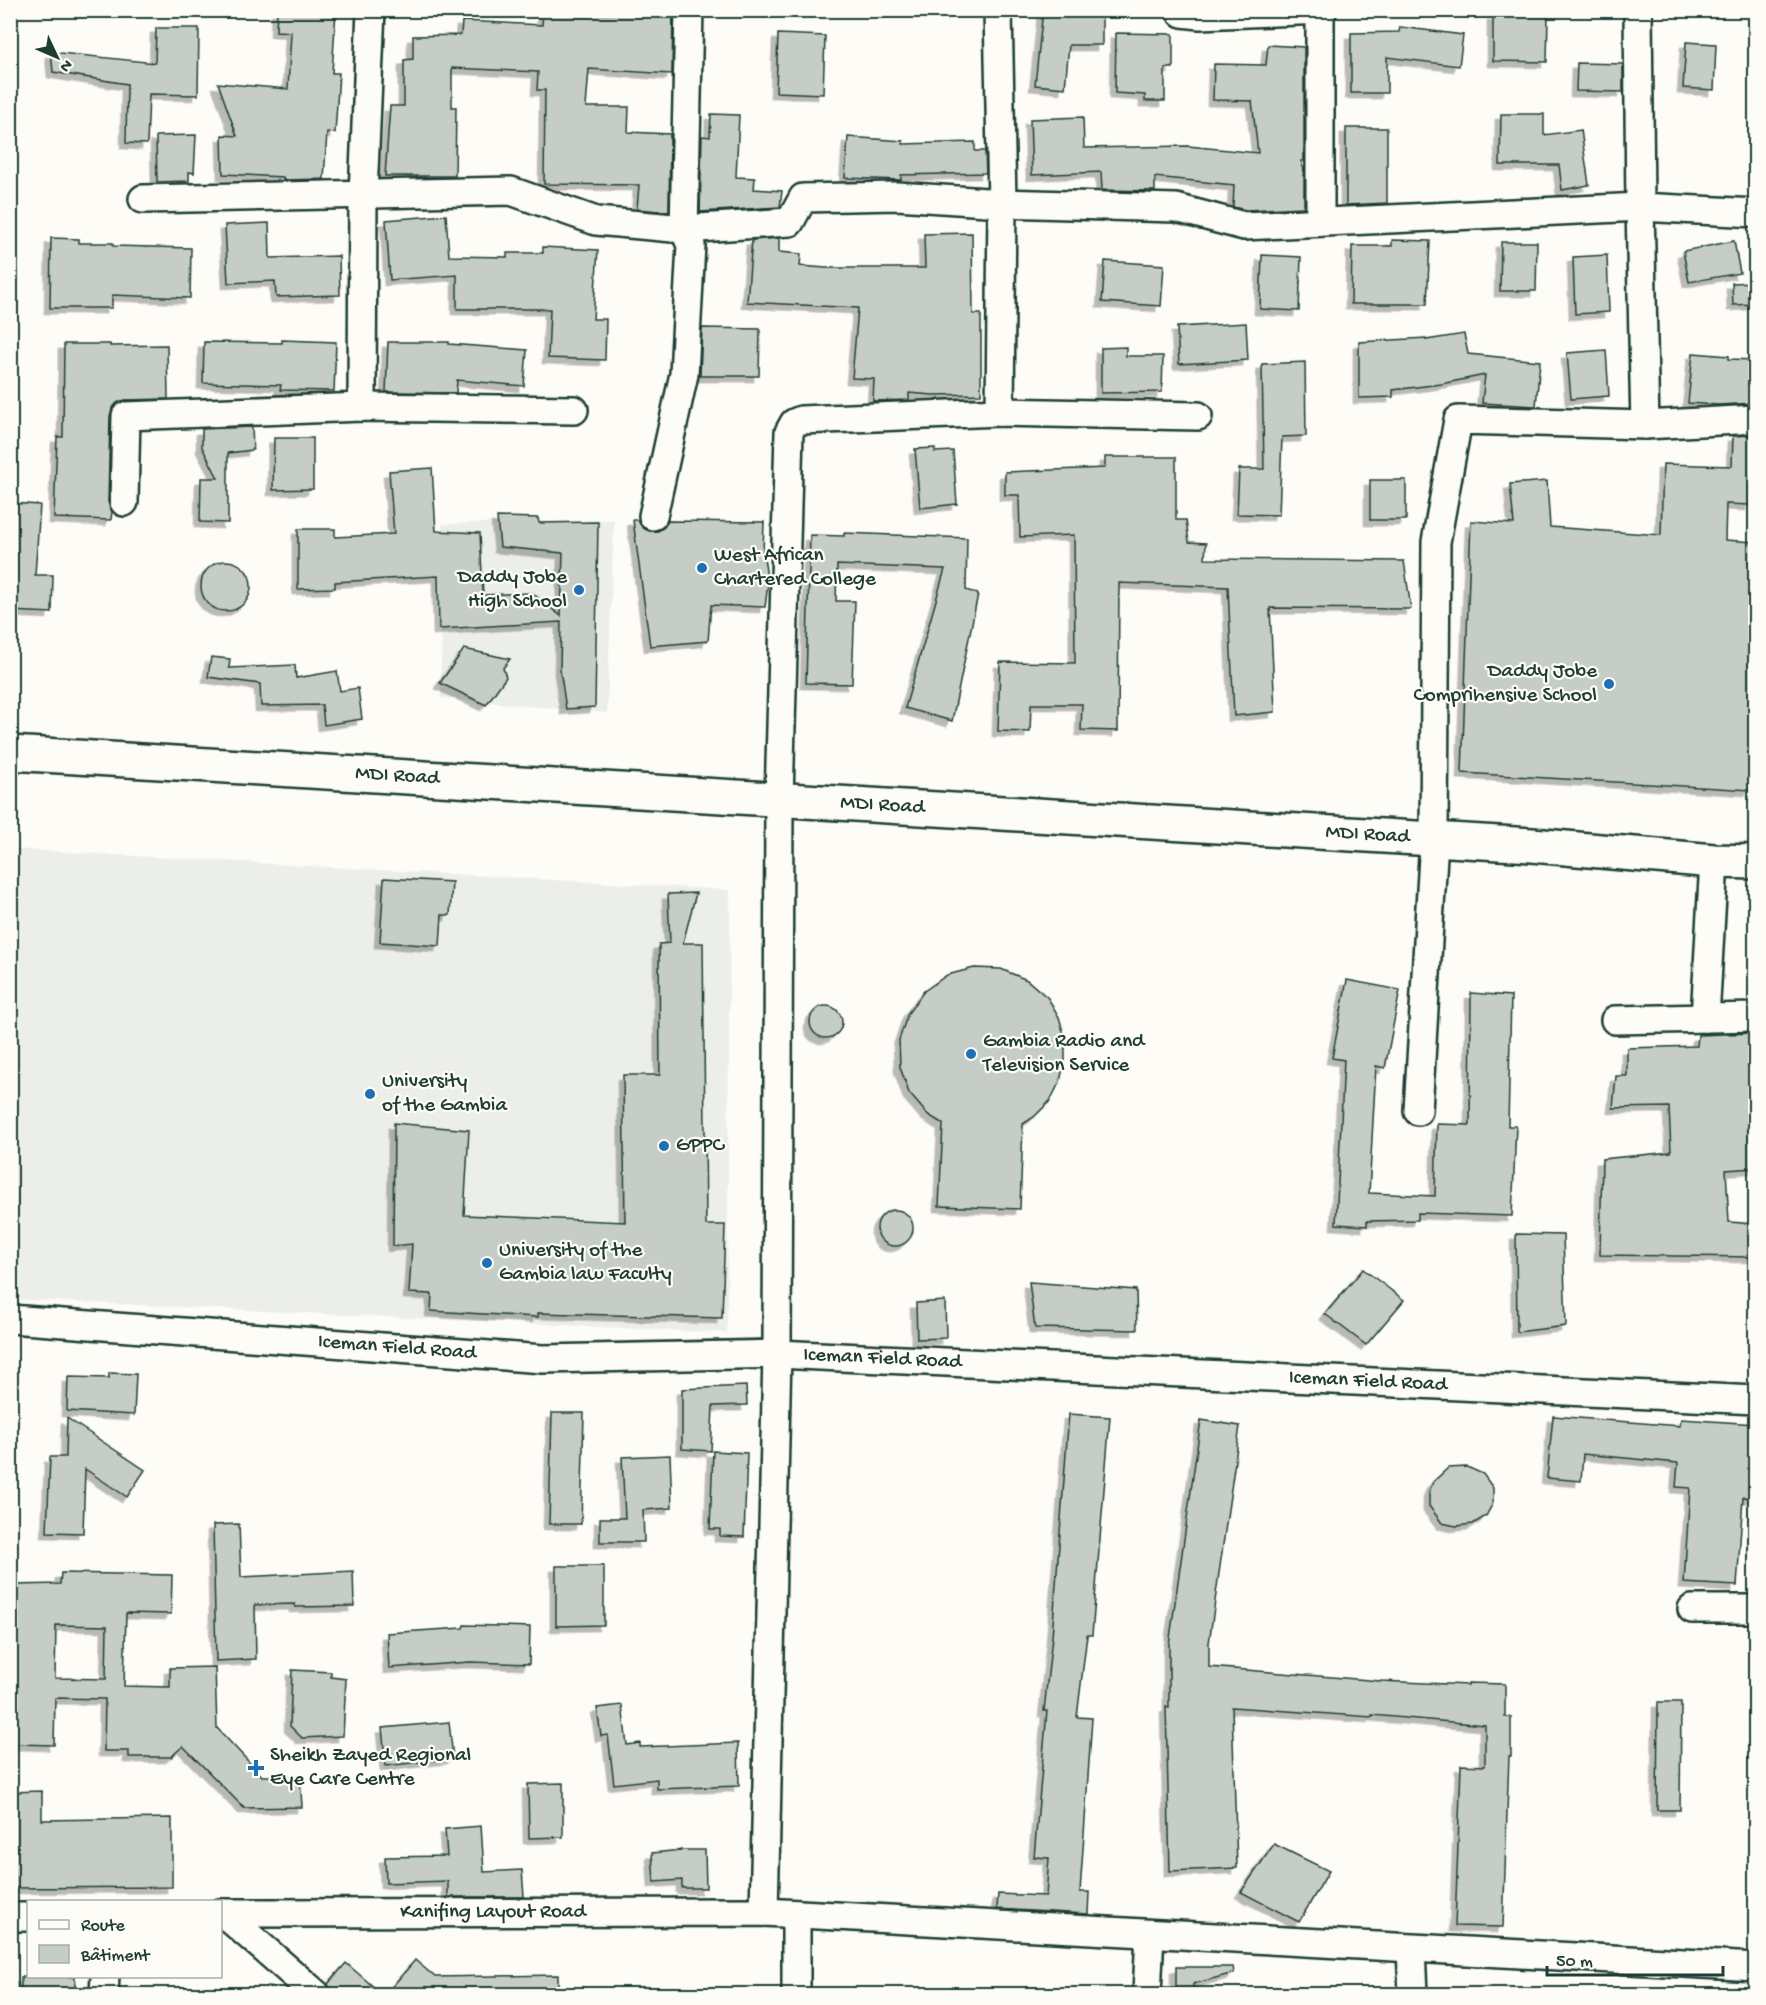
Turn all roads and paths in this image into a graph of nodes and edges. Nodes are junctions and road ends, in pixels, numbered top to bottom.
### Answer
1 (371, 10) edge
2 (689, 10) edge
3 (998, 10) edge
4 (1179, 10) edge
5 (1638, 10) edge
6 (1321, 11) edge
7 (363, 194) junction
8 (143, 199) dead end
9 (1002, 203) junction
10 (1640, 207) junction
11 (1755, 213) edge
12 (1320, 222) junction
13 (684, 229) junction
14 (362, 407) junction
15 (574, 410) dead end
16 (1000, 412) junction
17 (1198, 416) dead end
18 (1755, 419) edge
19 (1645, 425) junction
20 (124, 502) dead end
21 (653, 516) dead end
22 (10, 753) edge
23 (779, 801) junction
24 (1434, 839) junction
25 (1714, 861) junction
26 (1755, 862) edge
27 (1755, 1017) edge
28 (1705, 1018) junction
29 (1616, 1020) dead end
30 (1418, 1111) dead end
31 (10, 1319) edge
32 (777, 1354) junction
33 (1755, 1400) edge
34 (1692, 1609) dead end
35 (1755, 1610) edge
36 (765, 1912) junction
37 (222, 1913) edge
38 (796, 1914) junction
39 (10, 1917) edge
40 (27, 1917) edge
41 (1150, 1934) junction
42 (1410, 1949) junction
43 (1755, 1967) edge
44 (105, 1978) edge
45 (104, 1995) edge
46 (316, 1995) edge
47 (796, 1995) edge
48 (1147, 1995) edge
49 (1413, 1995) edge

1 - 7 street
2 - 13 street
3 - 9 street
4 - 6 street
5 - 10 street
6 - 12 street
7 - 8 street
7 - 13 street
7 - 14 street
9 - 12 street
9 - 13 street
9 - 16 street
10 - 11 street
10 - 12 street
10 - 19 street
13 - 21 street
14 - 15 street
14 - 20 street
16 - 17 street
16 - 23 street
18 - 19 street
19 - 24 street
22 - 23 street, MDI Road
23 - 24 street, MDI Road
23 - 32 street
24 - 25 street, MDI Road
24 - 30 street
25 - 26 street, MDI Road
25 - 28 street
27 - 28 street
28 - 29 street
31 - 32 street, Iceman Field Road
32 - 33 street, Iceman Field Road
32 - 36 street
34 - 35 street
36 - 37 street, Kanifing Layout Road
36 - 38 street, Kanifing Layout Road
37 - 46 street
38 - 41 street, Kanifing Layout Road
38 - 47 street
39 - 40 street
41 - 42 street, Kanifing Layout Road
41 - 48 street
42 - 43 street, Kanifing Layout Road
42 - 49 street
44 - 45 street

